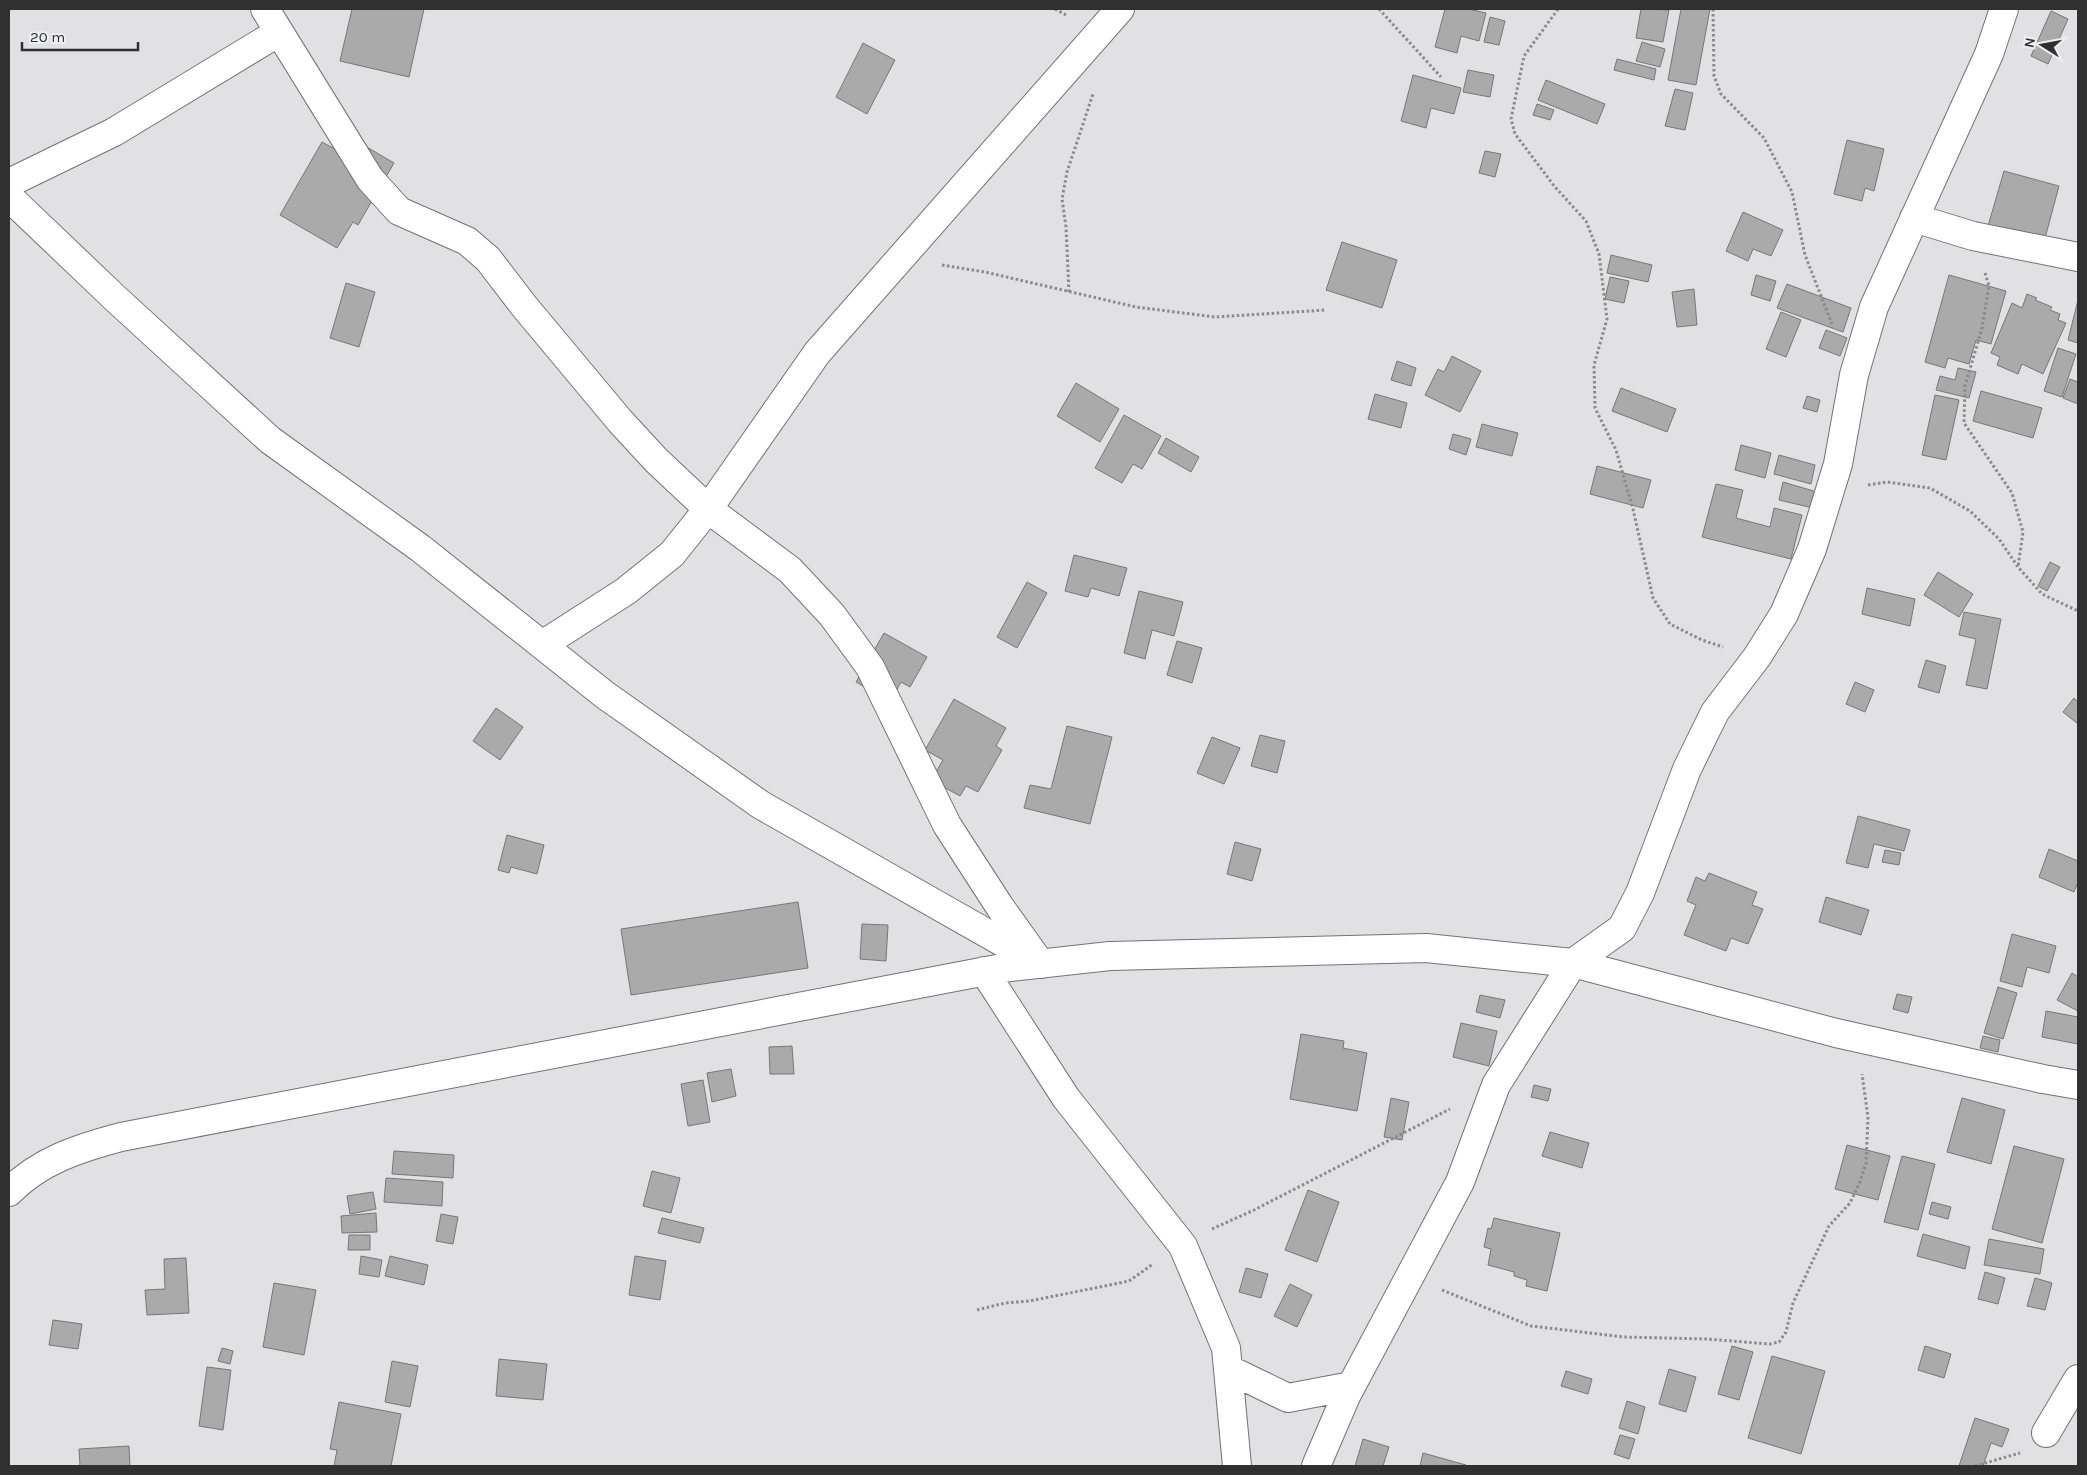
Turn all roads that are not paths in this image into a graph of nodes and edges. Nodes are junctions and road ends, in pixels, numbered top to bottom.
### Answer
1 (265, 9) edge
2 (1120, 9) edge
3 (2004, 9) edge
4 (279, 32) junction
5 (9, 183) edge
6 (9, 197) edge
7 (1914, 218) junction
8 (2078, 257) edge
9 (708, 509) junction
10 (542, 645) junction
11 (1572, 963) junction
12 (1041, 964) junction
13 (984, 972) junction
14 (2078, 1085) edge
15 (42, 1165) junction
16 (9, 1169) edge
17 (9, 1192) edge
18 (1228, 1369) junction
19 (2078, 1378) edge
20 (1351, 1386) junction
21 (2046, 1432) road end
22 (1237, 1466) edge
23 (1316, 1466) edge

1 - 4 street
2 - 9 street
3 - 7 street
4 - 5 street
4 - 9 street
6 - 10 street
7 - 8 street
7 - 11 street
9 - 10 street
9 - 12 street
10 - 12 street
11 - 12 street
11 - 14 street
11 - 20 street
12 - 13 street
13 - 15 street
13 - 18 street
15 - 16 street
15 - 17 street
18 - 20 street
18 - 22 street
19 - 21 street
20 - 23 street

